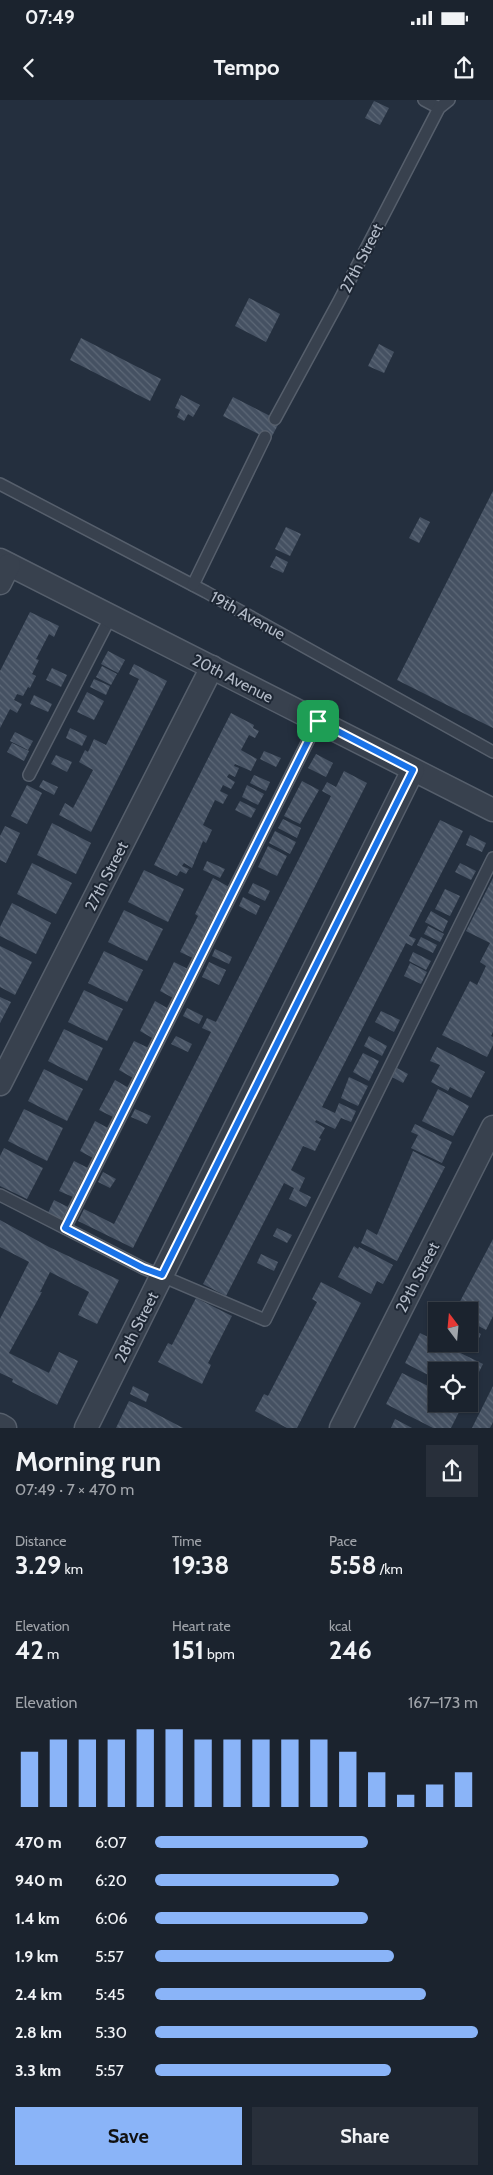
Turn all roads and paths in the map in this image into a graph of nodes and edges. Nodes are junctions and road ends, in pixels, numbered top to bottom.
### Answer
1 (424, 100) edge
2 (449, 100) edge
3 (439, 108) junction
4 (275, 419) dead end
5 (265, 437) dead end
6 (0, 484) edge
7 (3, 570) edge
8 (193, 585) junction
9 (111, 616) junction
10 (212, 667) junction
11 (318, 721) junction
12 (493, 752) edge
13 (413, 770) junction
14 (29, 774) dead end
15 (493, 810) edge
16 (493, 858) edge
17 (0, 1084) edge
18 (493, 1127) edge
19 (0, 1195) edge
20 (65, 1228) junction
21 (162, 1275) junction
22 (0, 1425) edge
23 (6, 1428) edge
24 (86, 1428) edge
25 (341, 1428) edge

1 - 3 lane
2 - 3 lane, 27th Street
3 - 4 lane, 27th Street
5 - 8 lane
6 - 8 lane, 19th Avenue
7 - 9 street, 20th Avenue
8 - 12 lane, 19th Avenue
9 - 10 street, 20th Avenue
9 - 14 lane
10 - 11 street, 20th Avenue
10 - 17 street, 27th Street
11 - 13 street, 20th Avenue
11 - 20 lane
13 - 15 street, 20th Avenue
13 - 21 street, 28th Street
16 - 21 lane
18 - 25 street, 29th Street
19 - 20 lane
20 - 21 lane
21 - 24 street, 28th Street
22 - 23 street

